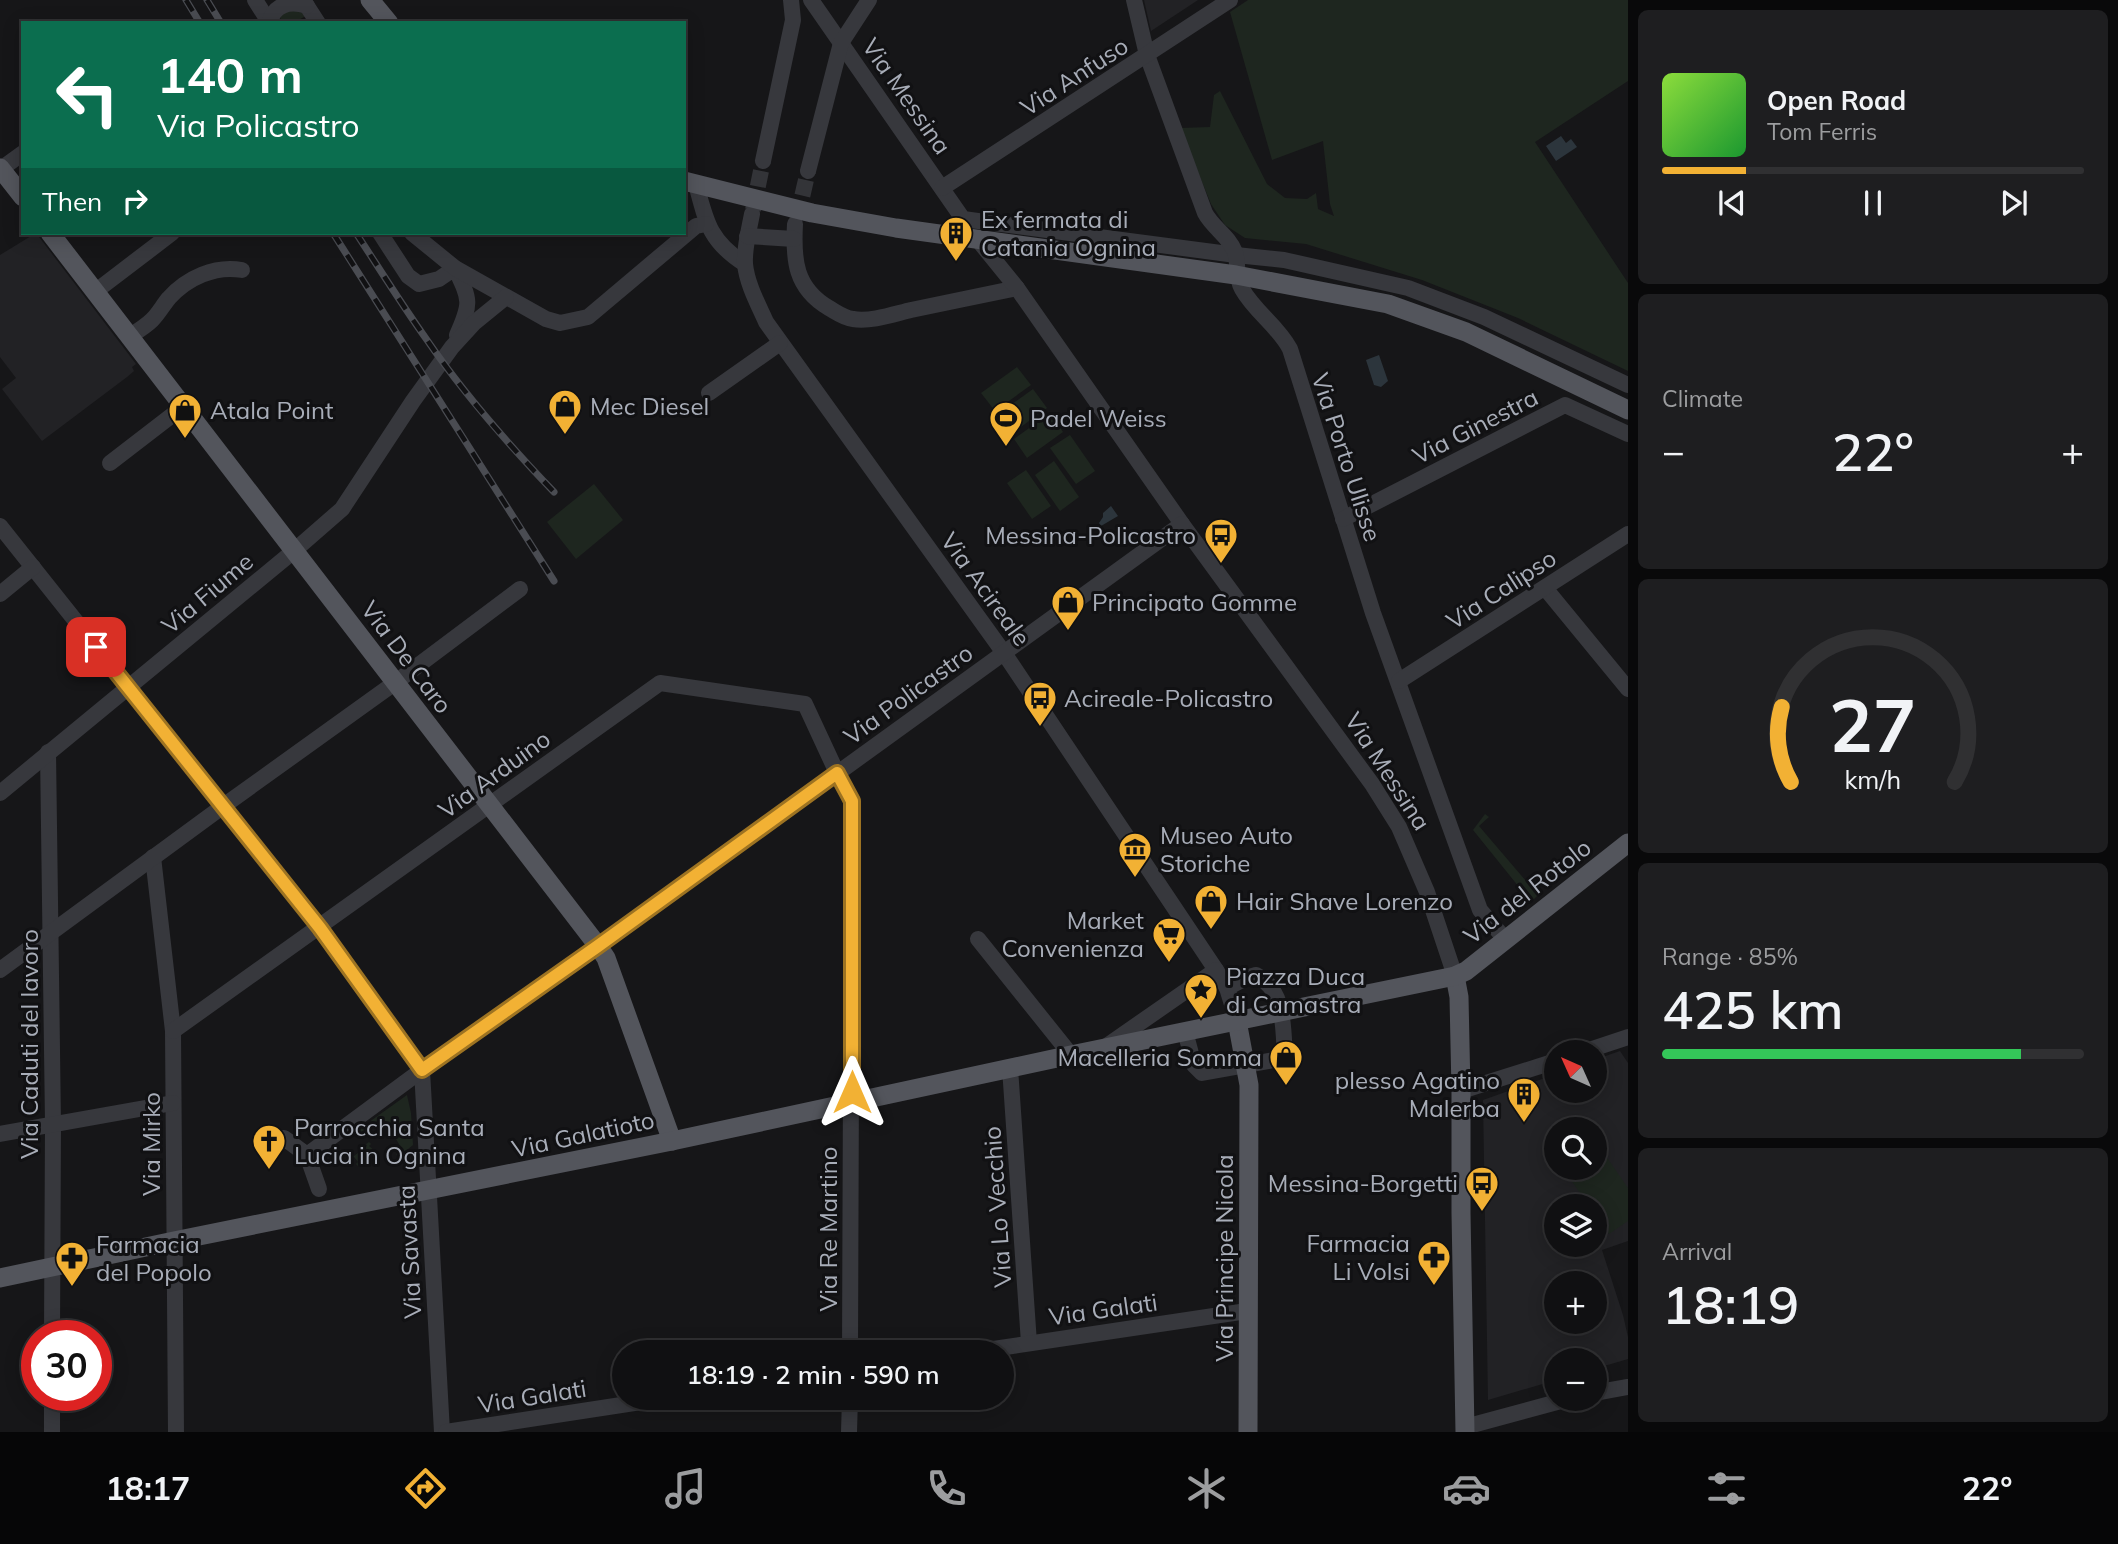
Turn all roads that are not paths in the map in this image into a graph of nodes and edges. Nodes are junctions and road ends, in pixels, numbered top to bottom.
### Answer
1 (255, 0) edge
2 (370, 0) edge
3 (791, 0) edge
4 (811, 0) edge
5 (869, 0) edge
6 (1134, 0) edge
7 (1230, 0) edge
8 (305, 3) edge
9 (821, 15) junction
10 (793, 20) junction
11 (268, 21) edge
12 (269, 21) edge
13 (317, 21) edge
14 (386, 21) edge
15 (841, 43) junction
16 (1147, 55) junction
17 (21, 154) edge
18 (763, 161) tunnel mouth
19 (1, 169) edge
20 (808, 171) tunnel mouth
21 (690, 182) edge
22 (942, 188) junction
23 (21, 194) edge
24 (752, 214) tunnel mouth
25 (706, 224) junction
26 (686, 234) edge
27 (52, 235) edge
28 (169, 235) edge
29 (381, 235) edge
30 (414, 235) edge
31 (685, 235) edge
32 (747, 236) junction
33 (978, 240) junction
34 (746, 264) junction
35 (1236, 265) junction
36 (455, 268) junction
37 (242, 270) dead end
38 (1017, 288) junction
39 (96, 291) junction
40 (499, 294) junction
41 (468, 305) junction
42 (130, 336) junction
43 (780, 343) junction
44 (452, 347) junction
45 (1628, 385) edge
46 (709, 393) dead end
47 (1595, 393) junction
48 (184, 406) junction
49 (1628, 410) edge
50 (1609, 424) junction
51 (1628, 434) edge
52 (110, 463) dead end
53 (1343, 519) junction
54 (1182, 524) junction
55 (0, 526) edge
56 (1628, 534) edge
57 (295, 550) junction
58 (33, 567) junction
59 (1545, 587) junction
60 (520, 589) dead end
61 (0, 594) edge
62 (1004, 653) junction
63 (1399, 681) junction
64 (396, 682) junction
65 (128, 687) junction
66 (1628, 689) edge
67 (48, 752) junction
68 (837, 773) junction
69 (0, 793) edge
70 (489, 806) junction
71 (222, 807) junction
72 (1628, 843) edge
73 (153, 858) junction
74 (320, 928) junction
75 (51, 934) junction
76 (978, 939) dead end
77 (1505, 939) junction
78 (598, 946) junction
79 (0, 970) edge
80 (1455, 976) junction
81 (1222, 980) junction
82 (1287, 1011) junction
83 (1237, 1021) junction
84 (173, 1031) junction
85 (1180, 1032) junction
86 (1628, 1037) edge
87 (1607, 1044) edge
88 (1103, 1049) junction
89 (1071, 1055) junction
90 (1544, 1064) edge
91 (1010, 1068) junction
92 (422, 1070) junction
93 (1247, 1075) junction
94 (1461, 1091) junction
95 (852, 1101) junction
96 (173, 1103) junction
97 (53, 1124) junction
98 (0, 1134) edge
99 (284, 1138) dead end
100 (673, 1141) junction
101 (307, 1154) junction
102 (318, 1189) dead end
103 (428, 1191) junction
104 (174, 1241) junction
105 (52, 1268) junction
106 (0, 1278) edge
107 (1247, 1311) junction
108 (52, 1320) edge
109 (850, 1340) edge
110 (1029, 1343) junction
111 (1014, 1345) edge
112 (1628, 1387) edge
113 (1607, 1391) edge
114 (612, 1406) edge
115 (1544, 1406) edge
116 (850, 1410) edge
117 (52, 1411) edge
118 (1465, 1430) edge
119 (52, 1432) edge
120 (176, 1432) edge
121 (444, 1432) edge
122 (849, 1432) edge
123 (1248, 1432) edge

1 - 11 street
2 - 14 main road
3 - 10 street
4 - 9 street, Via Messina
5 - 15 street
6 - 16 street, Via Porto Ulisse
7 - 16 street, Via Anfuso
8 - 12 street
8 - 13 street
9 - 10 street
9 - 15 street, Via Messina
10 - 18 street
15 - 20 street
15 - 22 street, Via Messina
16 - 22 street, Via Anfuso
16 - 35 street, Via Porto Ulisse
17 - 19 street
19 - 23 main road
21 - 25 street
21 - 33 main road
22 - 35 street, Via Messina
24 - 32 street, Via Acireale
25 - 26 street
25 - 34 street
27 - 39 main road, Via De Caro
28 - 39 street
29 - 36 street
30 - 36 street
31 - 40 street
32 - 34 street, Via Acireale
32 - 38 street
33 - 35 main road
33 - 38 street, Via Messina
34 - 43 street, Via Acireale
35 - 45 street
35 - 47 main road
35 - 53 street, Via Porto Ulisse
36 - 40 street
36 - 41 street
37 - 42 street
38 - 54 street, Via Messina
39 - 42 main road, Via De Caro
40 - 41 street
40 - 44 street
41 - 44 street
42 - 48 main road, Via De Caro
43 - 46 street
43 - 62 street, Via Acireale
44 - 57 street, Via Fiume
47 - 49 main road
47 - 50 street
48 - 52 street
48 - 57 main road, Via De Caro
50 - 51 street, Via Ginestra
50 - 53 street, Via Ginestra
53 - 63 street, Via Porto Ulisse
54 - 62 street, Via Policastro
54 - 80 street, Via Messina
55 - 58 street
56 - 59 street, Via Calipso
57 - 64 main road, Via De Caro
57 - 65 street, Via Fiume
58 - 61 street
58 - 65 street
59 - 63 street, Via Calipso
59 - 66 street
60 - 64 street
62 - 68 street, Via Policastro
62 - 81 street, Via Acireale
63 - 77 street, Via Porto Ulisse
64 - 70 main road, Via De Caro
64 - 71 street
65 - 67 street, Via Fiume
65 - 71 street
67 - 69 street, Via Fiume
67 - 75 street, Via Caduti del lavoro
68 - 70 street, Via Arduino
68 - 78 street, Via Policastro
68 - 95 street, Via Re Martino
70 - 74 street, Via Arduino
70 - 78 main road, Via De Caro
71 - 73 street
71 - 74 street
72 - 77 main road, Via del Rotolo
73 - 75 street
73 - 84 street, Via Mirko
74 - 84 street, Via Arduino
74 - 92 street
75 - 79 street
75 - 97 street, Via Caduti del lavoro
76 - 89 street
77 - 80 main road, Via del Rotolo
78 - 92 street, Via Policastro
78 - 100 main road, Via De Caro
80 - 82 main road
80 - 94 main road, Via Messina
81 - 82 street
81 - 83 street, Via Acireale
81 - 88 street
82 - 83 main road, Via Galatioto
82 - 93 street
83 - 85 main road, Via Galatioto
83 - 93 main road, Via Principe Nicola
84 - 96 street, Via Mirko
85 - 88 main road, Via Galatioto
85 - 93 street
86 - 87 street
88 - 89 main road, Via Galatioto
89 - 91 main road, Via Galatioto
90 - 94 street
91 - 95 main road, Via Galatioto
91 - 110 street, Via Lo Vecchio
92 - 101 street, Via Policastro
92 - 103 street, Via Savasta
93 - 107 main road, Via Principe Nicola
94 - 118 main road, Via Messina
95 - 100 main road, Via Galatioto
95 - 109 street, Via Re Martino
96 - 97 street
96 - 104 street, Via Mirko
97 - 98 street
97 - 105 street, Via Caduti del lavoro
99 - 101 street
100 - 103 main road, Via Galatioto
101 - 102 street
103 - 104 main road, Via Galatioto
103 - 121 street, Via Savasta
104 - 105 main road, Via Galatioto
104 - 120 street, Via Mirko
105 - 106 main road, Via Galatioto
105 - 108 street, Via Caduti del lavoro
107 - 110 street, Via Galati
107 - 123 main road, Via Principe Nicola
110 - 111 street, Via Galati
112 - 113 street
114 - 121 street, Via Galati
115 - 118 street
116 - 122 street
117 - 119 street

